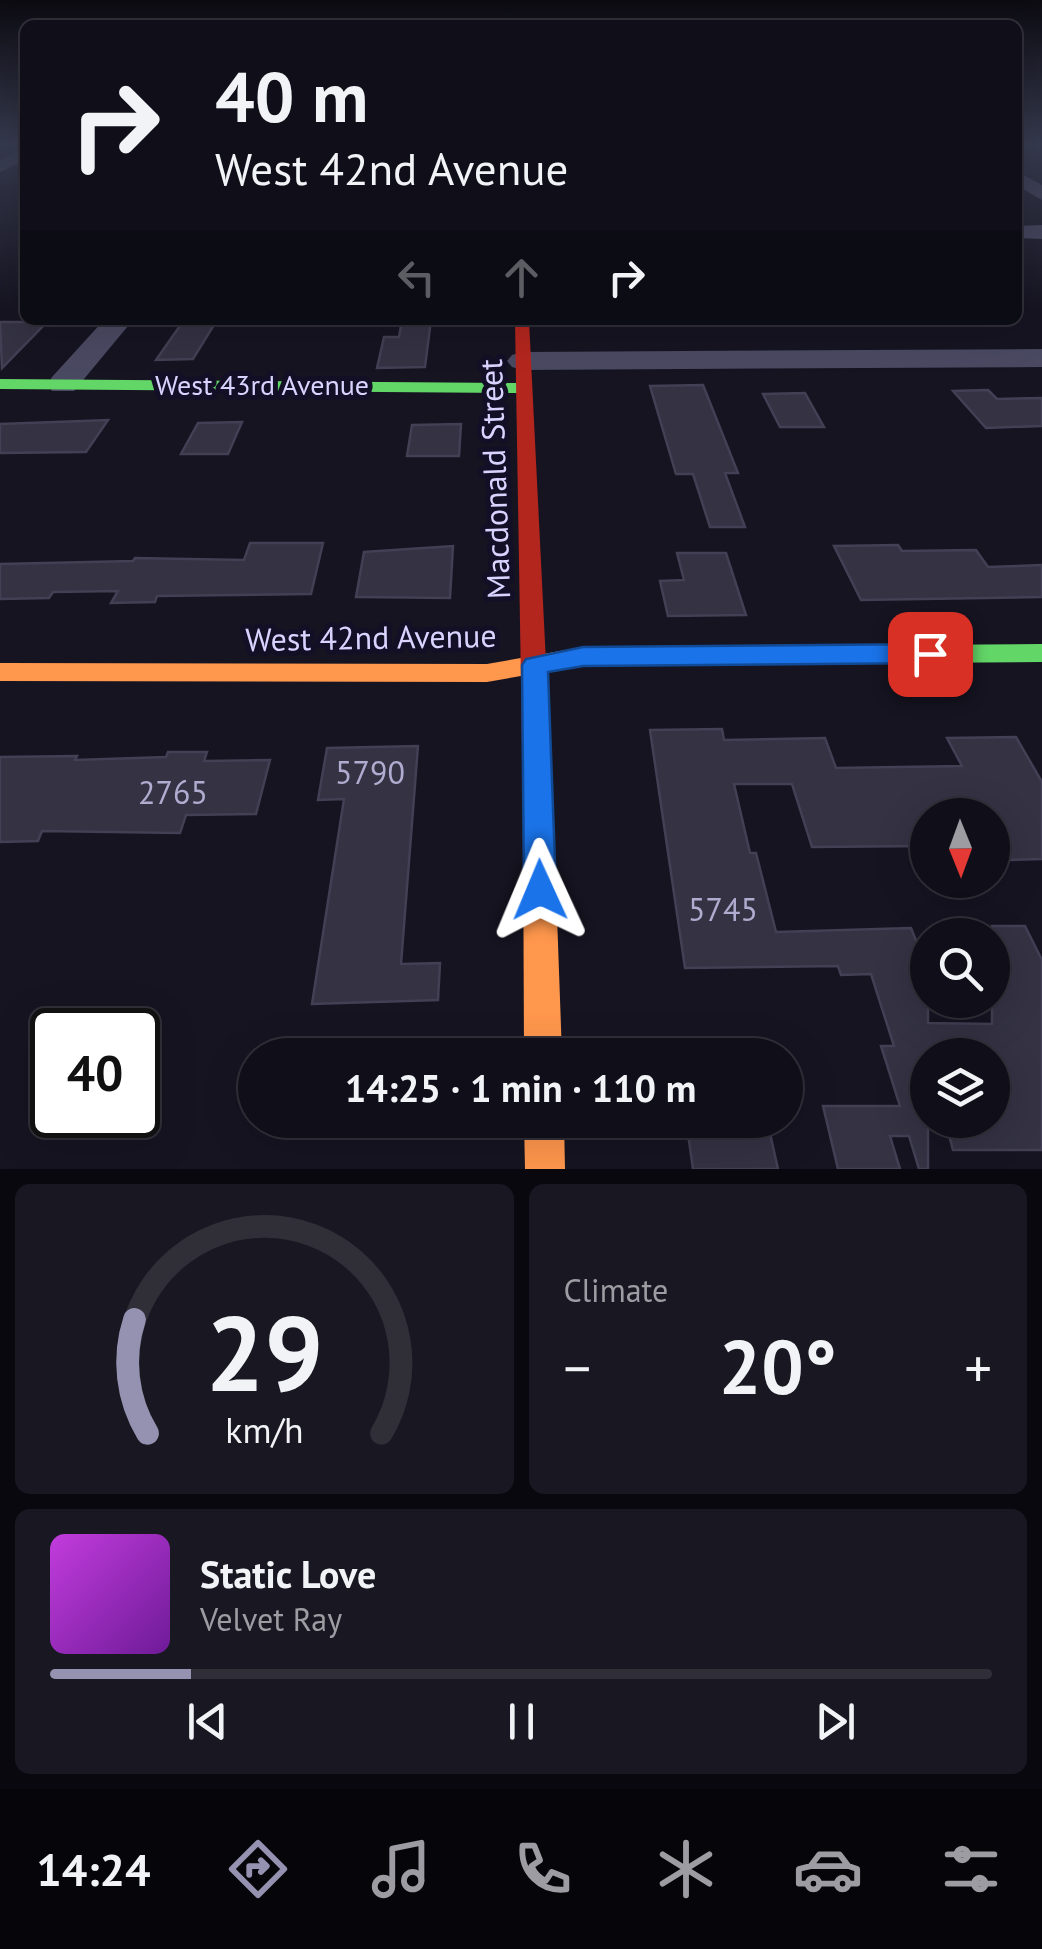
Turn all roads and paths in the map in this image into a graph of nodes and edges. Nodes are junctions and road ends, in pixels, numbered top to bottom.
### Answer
1 (115, 325) edge
2 (522, 325) edge
3 (1042, 358) edge
4 (523, 374) junction
5 (0, 384) edge
6 (62, 384) junction
7 (1042, 652) edge
8 (535, 665) junction
9 (0, 672) edge
10 (543, 1038) edge
11 (545, 1138) edge
12 (546, 1169) edge

1 - 6 street
2 - 4 street, Macdonald Street
3 - 4 street, West 43rd Avenue
4 - 6 street, West 43rd Avenue
4 - 8 street, Macdonald Street
5 - 6 street, West 43rd Avenue
7 - 8 street, West 42nd Avenue
8 - 9 street, West 42nd Avenue
8 - 10 street, Macdonald Street
11 - 12 street

